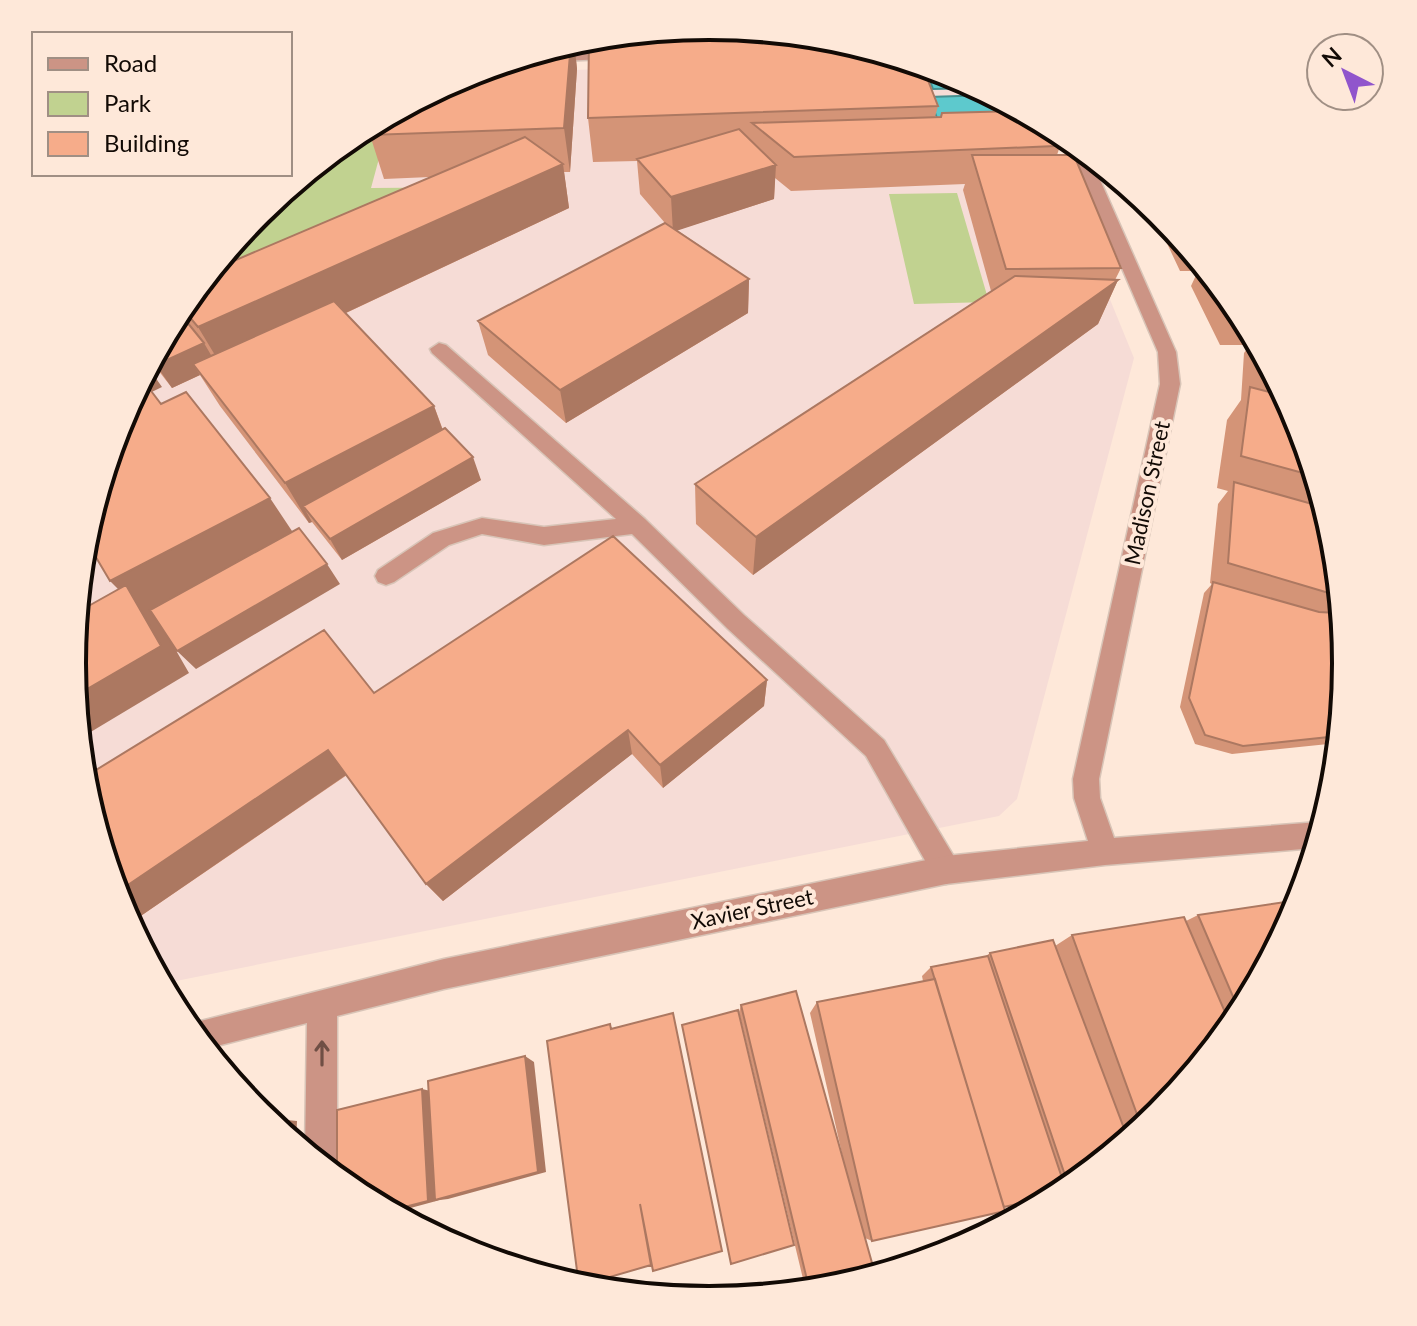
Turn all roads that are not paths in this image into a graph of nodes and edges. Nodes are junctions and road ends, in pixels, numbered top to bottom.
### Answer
1 (634, 55) edge
2 (563, 57) edge
3 (1087, 168) edge
4 (439, 349) dead end
5 (637, 525) junction
6 (386, 576) dead end
7 (1306, 836) edge
8 (1105, 852) junction
9 (946, 870) junction
10 (322, 1003) junction
11 (207, 1033) edge
12 (321, 1150) edge

1 - 2 street
3 - 8 street, Madison Street
4 - 5 street
5 - 6 street
5 - 9 street
7 - 8 street, Xavier Street
8 - 9 street, Xavier Street
9 - 10 street, Xavier Street
10 - 11 street, Xavier Street
12 -> 10 street

